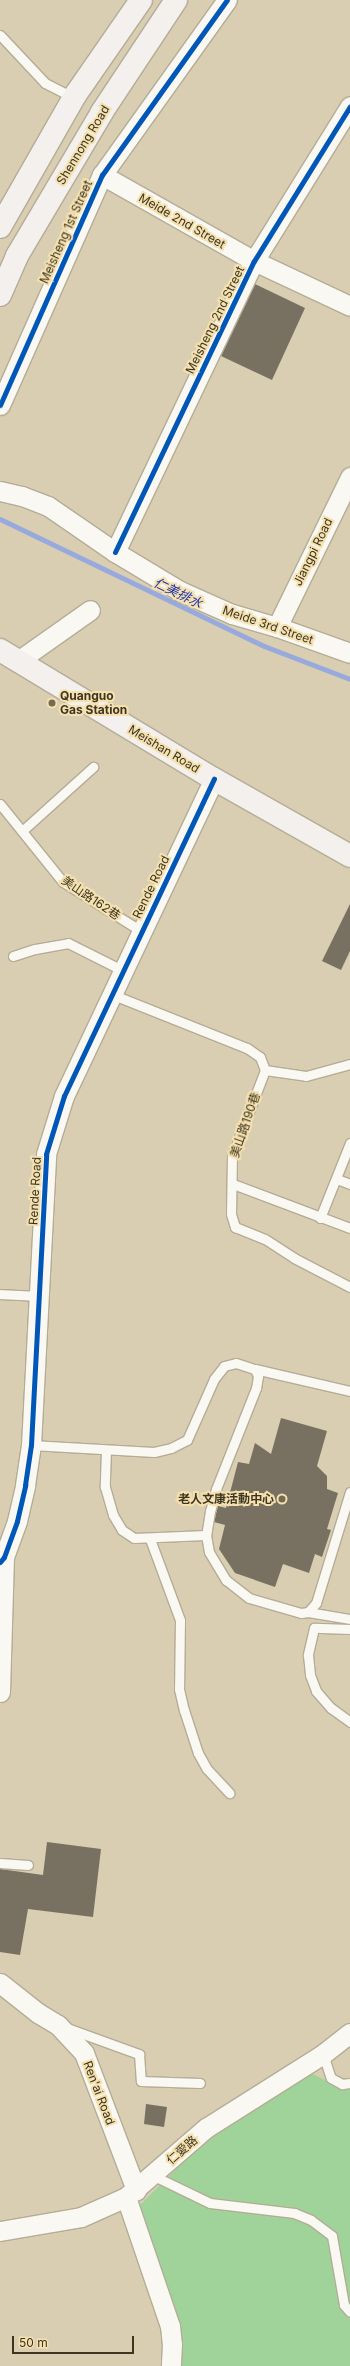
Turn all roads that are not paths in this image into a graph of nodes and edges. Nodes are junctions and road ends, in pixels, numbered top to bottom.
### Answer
1 (141, 0) edge
2 (176, 0) edge
3 (227, 0) edge
4 (0, 35) edge
5 (74, 98) junction
6 (350, 106) edge
7 (102, 175) junction
8 (0, 228) edge
9 (254, 261) junction
10 (0, 295) edge
11 (350, 306) edge
12 (0, 405) edge
13 (350, 477) edge
14 (0, 491) edge
15 (115, 552) junction
16 (90, 610) dead end
17 (276, 627) junction
18 (350, 653) edge
19 (9, 656) edge
20 (93, 767) dead end
21 (214, 779) junction
22 (0, 804) edge
23 (22, 831) junction
24 (350, 856) edge
25 (141, 932) junction
26 (13, 956) dead end
27 (122, 970) junction
28 (111, 994) junction
29 (350, 1064) edge
30 (265, 1070) junction
31 (350, 1143) edge
32 (337, 1179) junction
33 (233, 1184) junction
34 (350, 1184) edge
35 (320, 1218) junction
36 (350, 1228) edge
37 (350, 1287) edge
38 (0, 1294) edge
39 (40, 1296) junction
40 (255, 1369) junction
41 (350, 1391) edge
42 (31, 1445) junction
43 (106, 1450) junction
44 (350, 1492) edge
45 (206, 1535) junction
46 (150, 1538) junction
47 (2, 1559) edge
48 (308, 1612) junction
49 (350, 1619) edge
50 (350, 1630) edge
51 (0, 1692) edge
52 (350, 1722) edge
53 (229, 1793) dead end
54 (0, 1863) edge
55 (28, 1865) dead end
56 (0, 1983) edge
57 (58, 2025) junction
58 (350, 2033) edge
59 (323, 2054) junction
60 (200, 2083) dead end
61 (350, 2084) edge
62 (152, 2175) junction
63 (131, 2193) junction
64 (0, 2231) edge
65 (350, 2312) edge
66 (171, 2366) edge

1 - 5 street
2 - 10 street, Shennong Road
3 - 7 street, Meisheng 1st Street
4 - 5 lane
5 - 8 street
6 - 9 street, Meisheng 2nd Street
7 - 9 street, Meide 2nd Street
7 - 12 street, Meisheng 1st Street
9 - 11 street, Meide 2nd Street
9 - 15 street, Meisheng 2nd Street
13 - 17 street, Jiangpi Road
14 - 15 street, Meide 3rd Street
15 - 17 street, Meide 3rd Street
16 - 19 street
17 - 18 street, Meide 3rd Street
19 - 21 street, Meishan Road
20 - 23 lane
21 - 24 street, Meishan Road
21 - 25 street, Rende Road
22 - 23 lane, 美山路162巷
23 - 25 lane, 美山路162巷
25 - 27 street, Rende Road
26 - 27 lane
27 - 28 street, Rende Road
28 - 30 lane
28 - 39 street, Rende Road
29 - 30 lane
30 - 33 lane, 美山路190巷
31 - 32 lane
32 - 34 lane
32 - 35 lane
33 - 35 lane
33 - 37 lane, 美山路190巷
35 - 36 lane
38 - 39 lane
39 - 42 street, Rende Road
40 - 41 lane
40 - 43 lane
40 - 45 lane
42 - 43 lane
42 - 47 street, Rende Road
43 - 46 lane
44 - 48 lane
45 - 46 lane
45 - 48 lane
46 - 53 lane
47 - 51 street, Rende Road
48 - 49 lane
50 - 52 lane
54 - 55 lane
56 - 57 street, Ren'ai Road
57 - 60 lane
57 - 63 street, Ren'ai Road
58 - 59 street, 仁愛路
59 - 61 lane
59 - 62 street, 仁愛路
62 - 63 street, 仁愛路
62 - 65 lane
63 - 64 street, 仁愛路
63 - 66 street, Ren'ai Road

